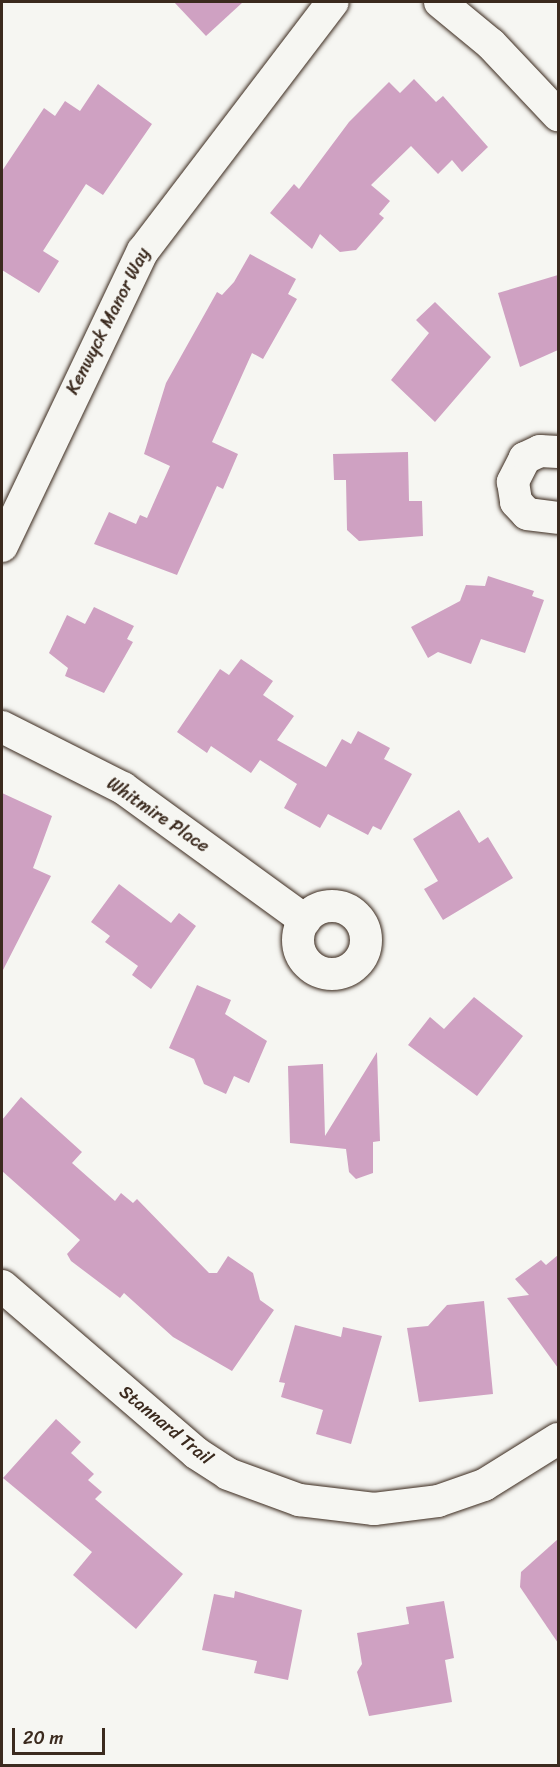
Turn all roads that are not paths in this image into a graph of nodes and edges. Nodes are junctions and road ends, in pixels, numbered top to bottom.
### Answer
1 (333, 2) edge
2 (440, 2) edge
3 (558, 115) edge
4 (558, 452) edge
5 (558, 519) edge
6 (2, 546) edge
7 (2, 727) edge
8 (305, 920) dead end
9 (2, 1286) edge
10 (558, 1439) edge

1 - 6 street, Kenwyck Manor Way
2 - 3 street
4 - 5 street
7 - 8 street, Whitmire Place
9 - 10 street, Stannard Trail

